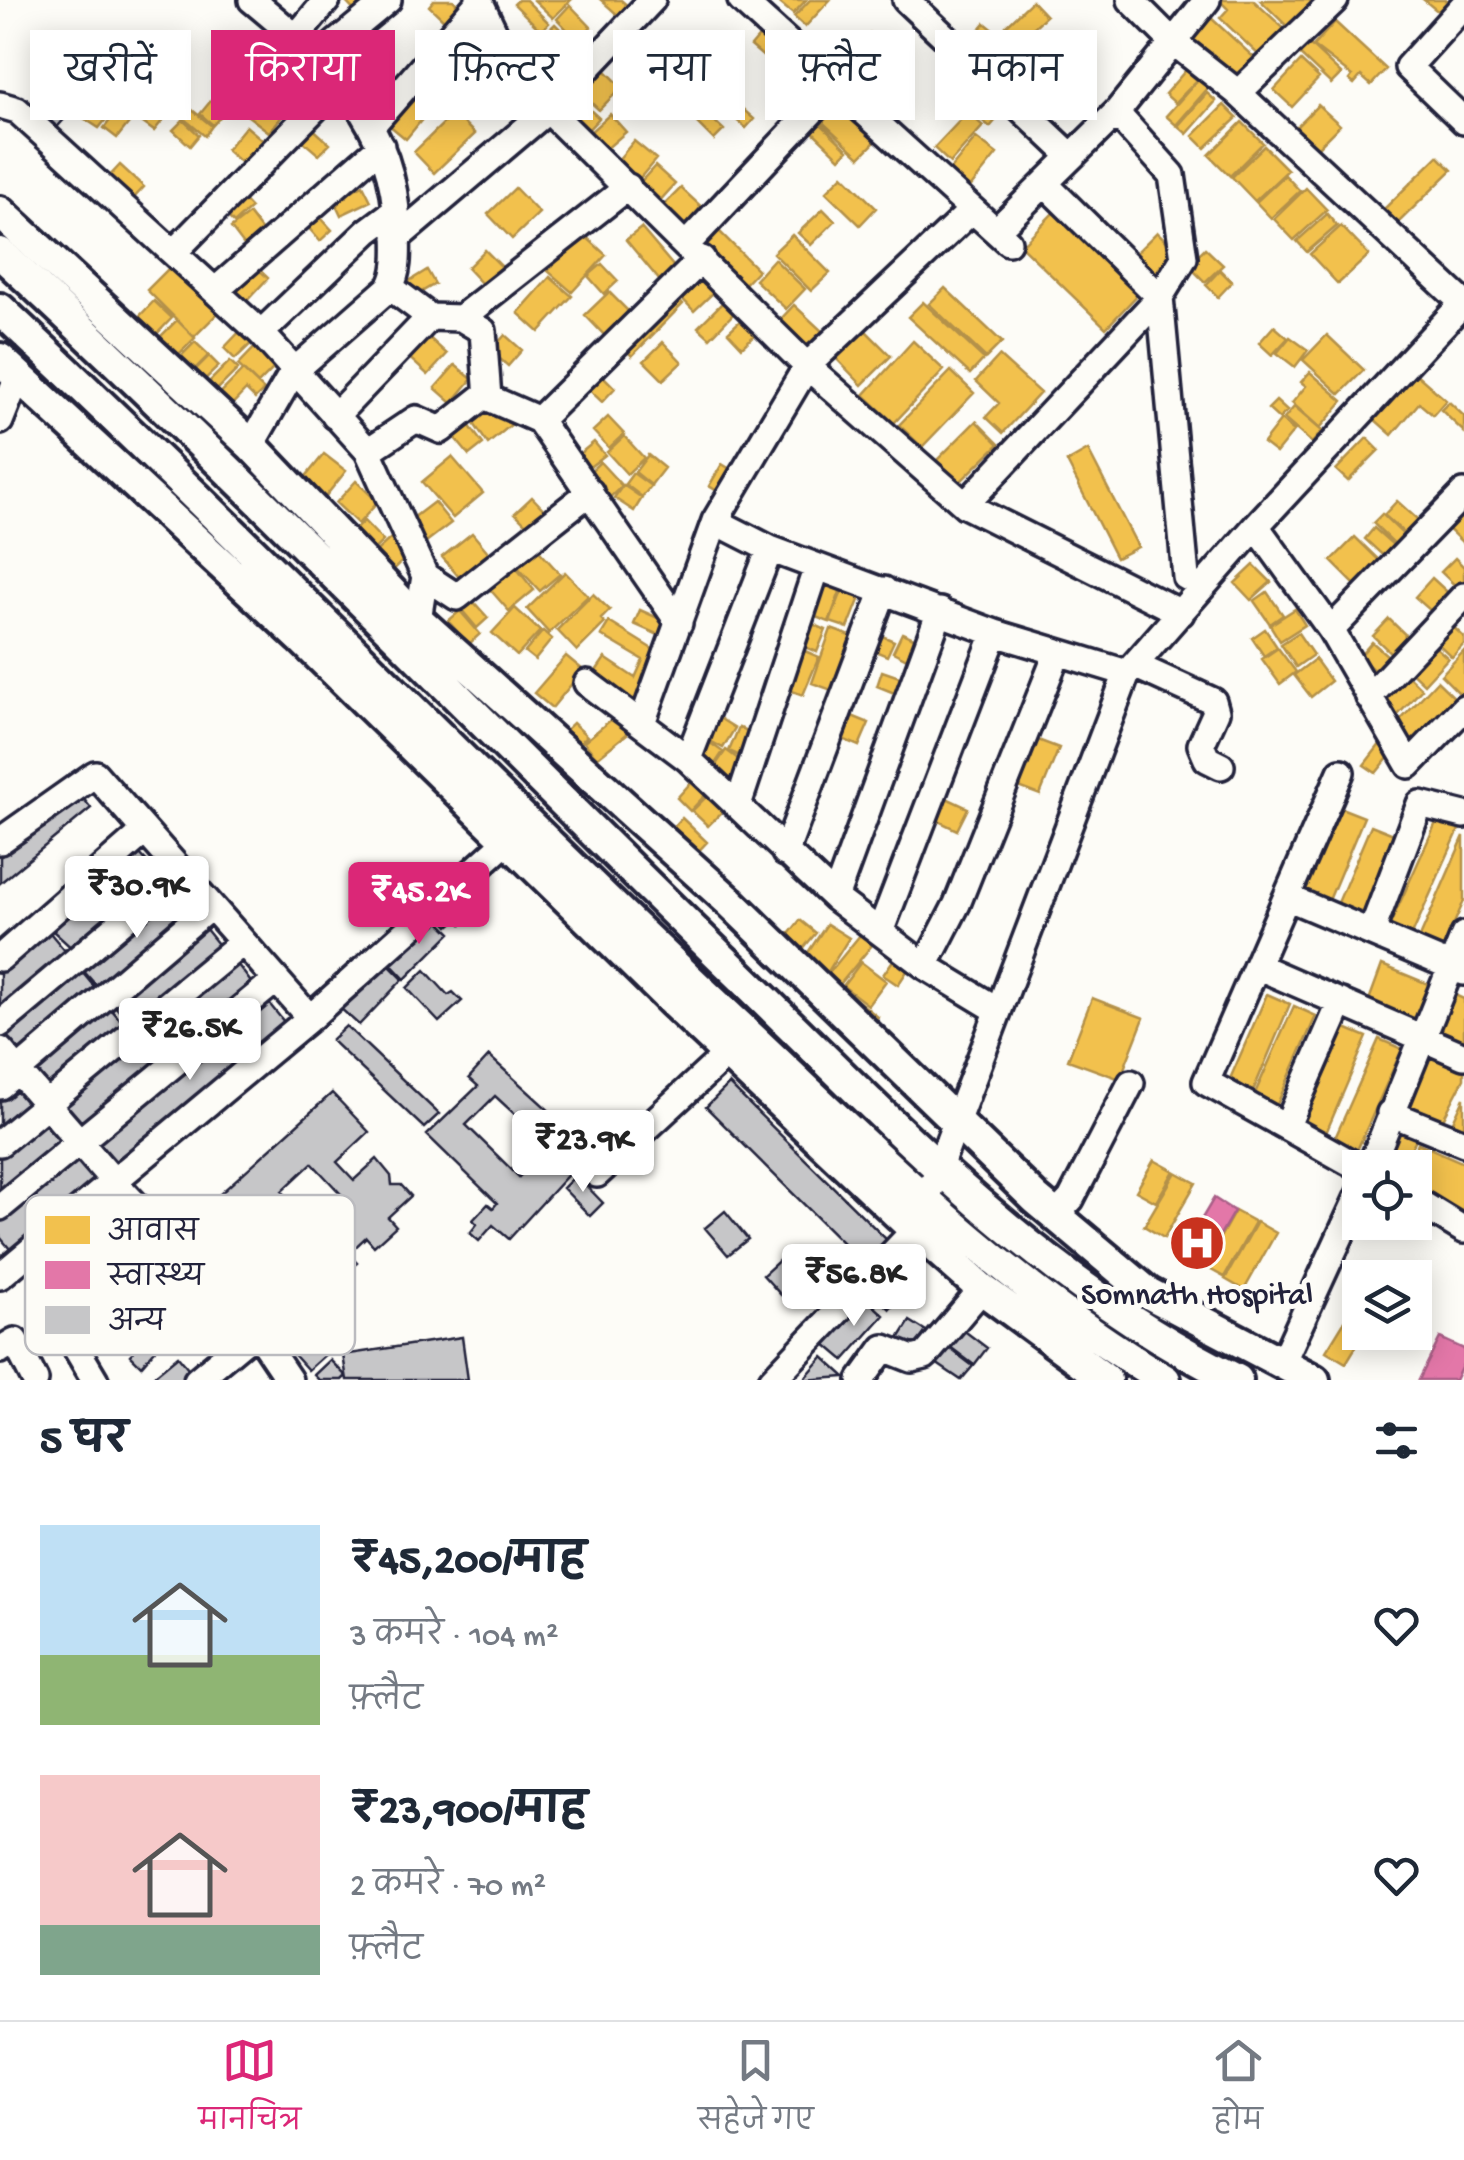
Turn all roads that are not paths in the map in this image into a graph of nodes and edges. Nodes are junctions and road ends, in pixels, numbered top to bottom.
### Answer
1 (252, 0) edge
2 (327, 0) edge
3 (388, 0) edge
4 (479, 0) edge
5 (652, 0) edge
6 (742, 0) edge
7 (906, 0) edge
8 (1131, 0) edge
9 (1207, 0) edge
10 (1334, 0) edge
11 (1464, 4) edge
12 (289, 30) edge
13 (301, 30) edge
14 (352, 30) edge
15 (493, 30) edge
16 (773, 30) edge
17 (1172, 41) junction
18 (593, 62) edge
19 (1238, 92) junction
20 (0, 105) edge
21 (1116, 113) junction
22 (304, 120) edge
23 (366, 120) edge
24 (536, 120) edge
25 (558, 120) edge
26 (807, 120) edge
27 (870, 120) edge
28 (1464, 121) edge
29 (377, 135) junction
30 (1071, 156) junction
31 (1046, 184) junction
32 (628, 187) junction
33 (971, 211) junction
34 (0, 212) edge
35 (396, 212) junction
36 (397, 238) junction
37 (0, 252) edge
38 (174, 252) junction
39 (694, 252) junction
40 (390, 287) junction
41 (215, 291) junction
42 (1160, 297) junction
43 (1464, 302) edge
44 (0, 309) edge
45 (430, 317) junction
46 (461, 318) junction
47 (260, 333) junction
48 (807, 366) junction
49 (9, 368) edge
50 (293, 372) junction
51 (488, 398) junction
52 (335, 416) junction
53 (539, 420) junction
54 (0, 421) edge
55 (251, 446) junction
56 (368, 452) junction
57 (590, 492) junction
58 (1464, 493) edge
59 (965, 504) junction
60 (715, 521) junction
61 (1256, 526) junction
62 (340, 542) junction
63 (770, 548) junction
64 (817, 567) junction
65 (425, 576) junction
66 (1186, 578) dead end
67 (884, 590) junction
68 (350, 592) junction
69 (1464, 596) edge
70 (940, 611) junction
71 (1181, 613) junction
72 (418, 620) junction
73 (679, 624) junction
74 (1332, 630) junction
75 (995, 633) junction
76 (1057, 654) junction
77 (1130, 669) junction
78 (587, 683) dead end
79 (1369, 697) junction
80 (1464, 708) edge
81 (642, 724) junction
82 (688, 759) junction
83 (1221, 766) dead end
84 (1341, 772) dead end
85 (738, 806) junction
86 (1464, 814) edge
87 (145, 831) junction
88 (0, 841) edge
89 (507, 841) junction
90 (785, 853) junction
91 (181, 872) junction
92 (836, 898) junction
93 (1289, 898) junction
94 (586, 900) junction
95 (211, 906) junction
96 (1372, 930) junction
97 (880, 932) junction
98 (1464, 935) edge
99 (243, 942) junction
100 (0, 958) edge
101 (925, 966) junction
102 (1259, 966) junction
103 (1457, 969) edge
104 (276, 980) junction
105 (1341, 1002) junction
106 (996, 1010) junction
107 (310, 1018) junction
108 (0, 1024) edge
109 (1424, 1036) junction
110 (0, 1050) edge
111 (727, 1054) junction
112 (1464, 1056) edge
113 (9, 1079) edge
114 (1130, 1083) dead end
115 (47, 1104) junction
116 (1390, 1113) junction
117 (957, 1124) junction
118 (1288, 1124) junction
119 (80, 1142) junction
120 (1464, 1142) edge
121 (0, 1144) edge
122 (1377, 1150) edge
123 (1342, 1157) edge
124 (940, 1168) junction
125 (597, 1174) dead end
126 (116, 1184) junction
127 (102, 1195) edge
128 (128, 1195) edge
129 (927, 1200) junction
130 (0, 1207) edge
131 (1432, 1210) edge
132 (1055, 1216) junction
133 (916, 1230) junction
134 (1464, 1230) edge
135 (1342, 1232) edge
136 (25, 1256) edge
137 (0, 1276) edge
138 (982, 1289) junction
139 (0, 1350) edge
140 (80, 1355) edge
141 (227, 1355) edge
142 (272, 1355) edge
143 (1281, 1365) junction
144 (1089, 1375) edge
145 (35, 1380) edge
146 (95, 1380) edge
147 (196, 1380) edge
148 (289, 1380) edge
149 (772, 1380) edge
150 (860, 1380) edge
151 (1165, 1380) edge
152 (1237, 1380) edge
153 (1314, 1380) edge

1 - 12 street
2 - 13 street
3 - 14 street
4 - 15 street
4 - 29 street
5 - 18 street
6 - 16 street
7 - 30 street
8 - 17 street
9 - 17 street
10 - 19 street
11 - 28 street
17 - 19 street
17 - 21 street
19 - 43 street
20 - 38 street
21 - 30 street
21 - 42 street
22 - 38 street
23 - 29 street
24 - 36 street
25 - 32 street
26 - 39 street
27 - 33 street
29 - 35 street
29 - 41 street
30 - 31 street
31 - 33 street
31 - 42 street
32 - 39 street
32 - 46 street
33 - 48 street
34 - 55 main road
35 - 36 street
35 - 47 street
36 - 40 street
37 - 68 main road
38 - 41 street
39 - 48 street
39 - 53 street
40 - 45 street
40 - 50 street
41 - 47 street
42 - 59 street
42 - 66 street
43 - 61 street
44 - 94 main road
45 - 46 street
45 - 52 street
46 - 51 street
47 - 50 street
48 - 59 street
48 - 60 street
49 - 54 street
49 - 89 main road
50 - 52 street
50 - 55 street
51 - 53 street
51 - 56 street
52 - 56 street
53 - 57 street
55 - 62 main road
56 - 65 street
57 - 65 street
57 - 73 street
58 - 74 street
59 - 71 street
60 - 63 street
60 - 73 street
61 - 71 street
61 - 74 street
62 - 68 main road
62 - 72 main road
63 - 64 street
63 - 82 street
64 - 67 street
64 - 85 street
65 - 72 street
67 - 70 street
67 - 90 street
68 - 124 main road
69 - 79 street
70 - 75 street
70 - 92 street
71 - 77 street
72 - 117 main road
73 - 81 street
74 - 79 street
75 - 76 street
75 - 97 street
76 - 77 street
76 - 101 street
77 - 83 street
77 - 106 street
78 - 81 street
79 - 80 street
81 - 82 street
82 - 85 street
84 - 93 street
85 - 90 street
86 - 96 street
87 - 88 street
87 - 91 street
87 - 100 street
89 - 94 main road
89 - 107 street
90 - 92 street
91 - 95 street
91 - 108 street
92 - 97 street
93 - 96 street
93 - 102 street
94 - 111 main road
94 - 129 main road
95 - 99 street
95 - 113 street
96 - 103 street
97 - 101 street
98 - 103 street
99 - 104 street
99 - 115 street
101 - 106 street
102 - 105 street
102 - 118 street
103 - 109 street
104 - 107 street
104 - 119 street
105 - 109 street
105 - 118 street
106 - 117 street
107 - 126 street
109 - 112 street
109 - 116 street
110 - 113 street
111 - 125 street
111 - 133 main road
113 - 115 street
114 - 132 street
115 - 119 street
115 - 121 street
116 - 120 street
116 - 122 street
117 - 124 street
117 - 132 main road
118 - 123 street
119 - 126 street
119 - 130 street
124 - 129 street
124 - 152 main road
126 - 127 street
126 - 128 street
129 - 133 street
129 - 151 main road
131 - 134 street
132 - 143 main road
133 - 138 main road
133 - 149 street
135 - 143 street
136 - 137 street
138 - 144 main road
138 - 150 street
139 - 145 street
140 - 146 street
141 - 147 street
142 - 148 street
143 - 153 main road

